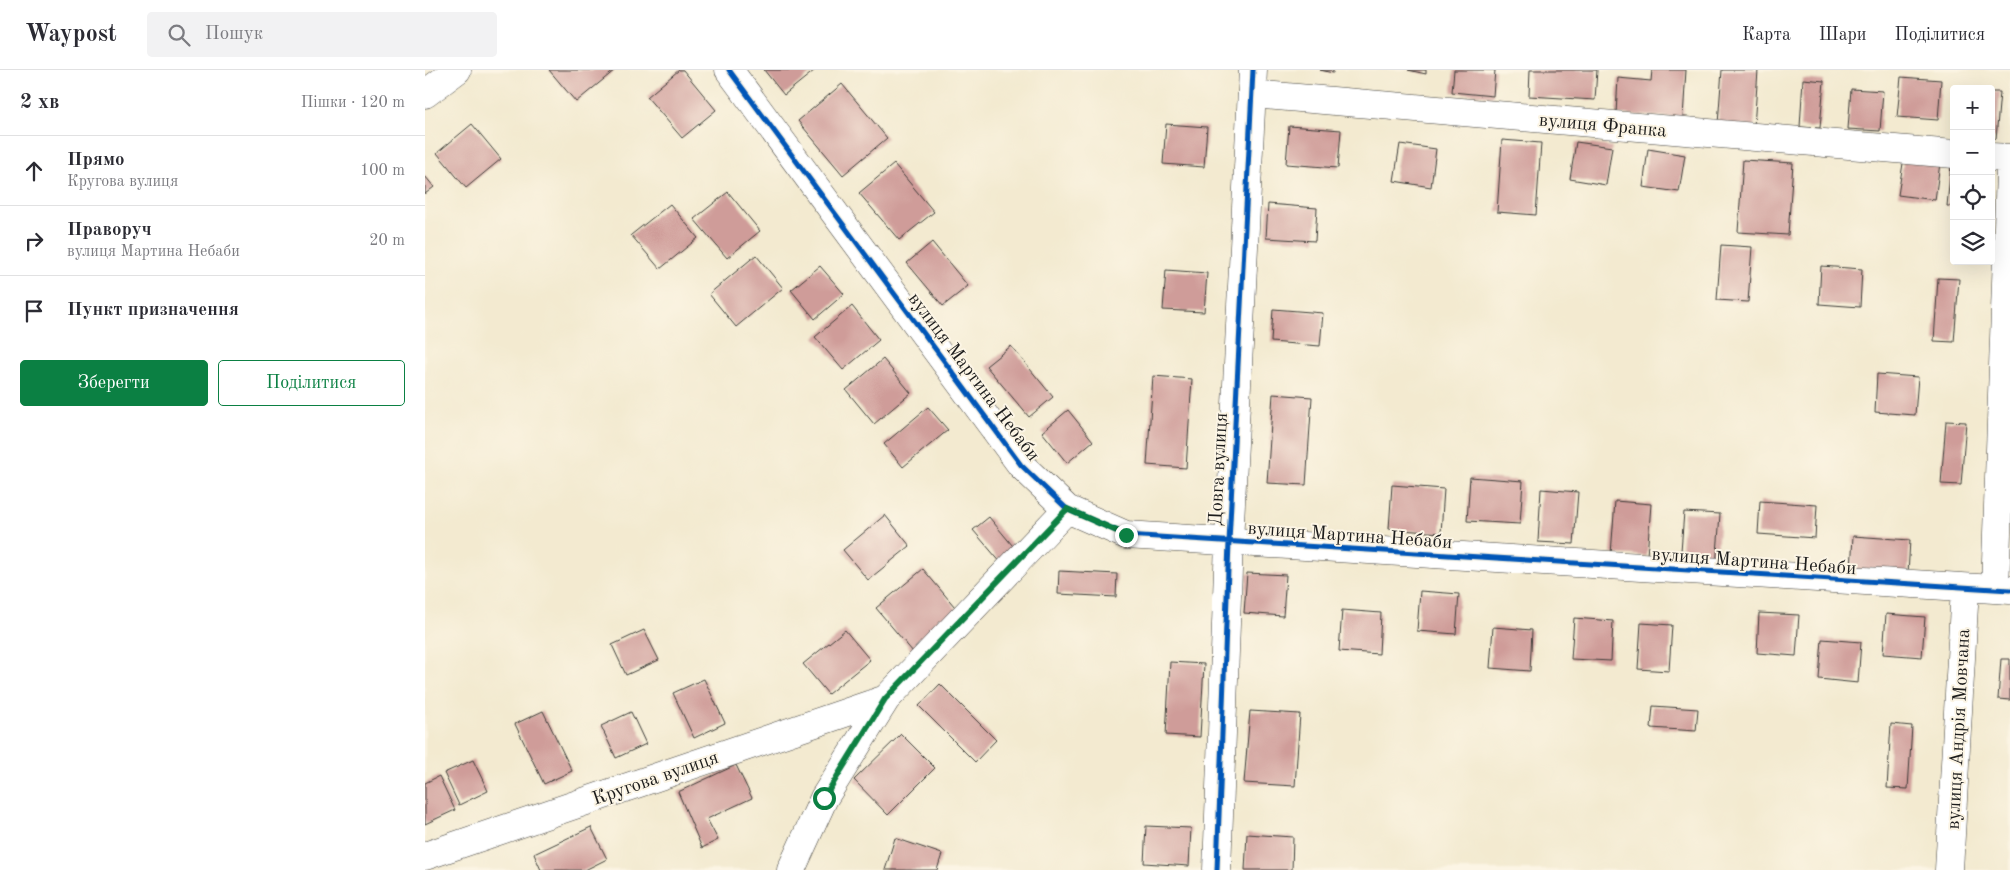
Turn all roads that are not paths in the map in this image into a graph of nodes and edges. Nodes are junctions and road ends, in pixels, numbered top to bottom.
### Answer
1 (457, 70) edge
2 (729, 70) edge
3 (1252, 82) edge
4 (425, 94) edge
5 (1950, 154) edge
6 (1995, 157) edge
7 (2010, 158) edge
8 (2010, 172) edge
9 (1067, 509) junction
10 (1229, 542) junction
11 (1965, 588) junction
12 (2003, 590) edge
13 (885, 699) junction
14 (425, 856) edge
15 (791, 870) edge
16 (1217, 870) edge
17 (1949, 870) edge

1 - 4 street
2 - 9 street, вулиця Мартина Небаби
3 - 5 street, вулиця Франка
3 - 10 street, Довга вулиця
6 - 7 street
8 - 12 street
9 - 10 street, вулиця Мартина Небаби
9 - 13 street, Кругова вулиця
10 - 11 street, вулиця Мартина Небаби
10 - 16 street, Довга вулиця
11 - 12 street, вулиця Мартина Небаби
11 - 17 street, вулиця Андрія Мовчана
13 - 14 street, Кругова вулиця
13 - 15 street, Кругова вулиця

